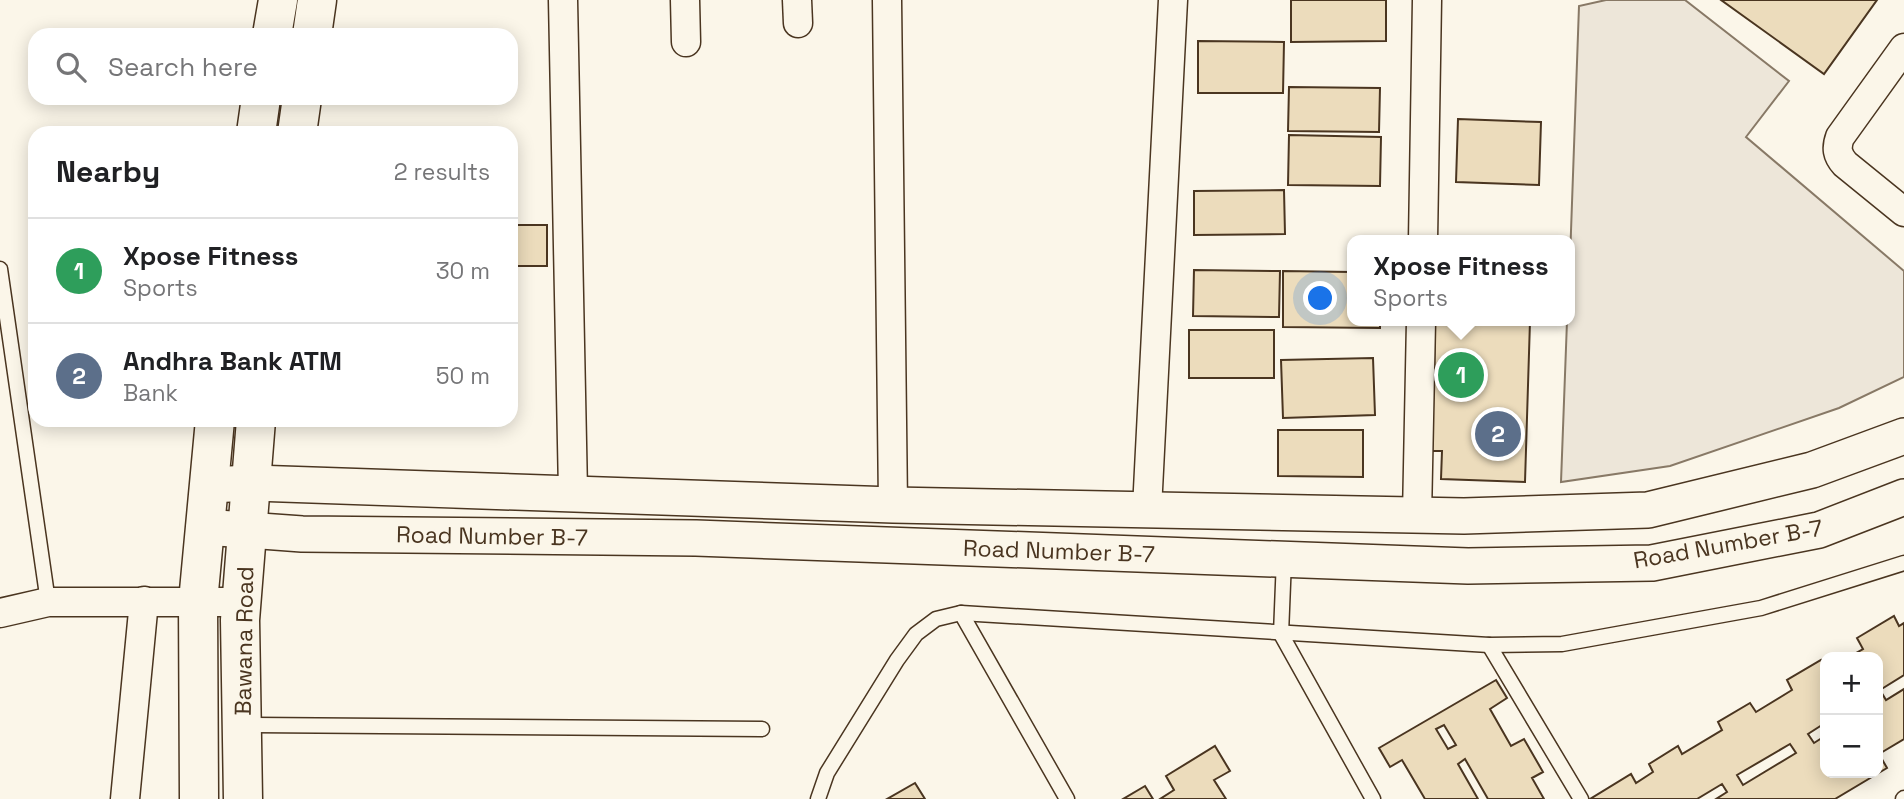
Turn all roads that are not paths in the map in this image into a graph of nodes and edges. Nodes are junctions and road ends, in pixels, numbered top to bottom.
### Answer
1 (278, 0) edge
2 (317, 0) edge
3 (563, 0) edge
4 (685, 0) edge
5 (887, 0) edge
6 (1173, 0) edge
7 (1427, 0) edge
8 (273, 28) edge
9 (313, 28) edge
10 (686, 42) dead end
11 (1904, 48) edge
12 (260, 105) edge
13 (301, 105) edge
14 (257, 126) edge
15 (298, 126) edge
16 (1904, 212) edge
17 (1423, 235) edge
18 (0, 269) edge
19 (1421, 326) edge
20 (214, 427) edge
21 (255, 427) edge
22 (1904, 436) edge
23 (251, 483) junction
24 (209, 485) junction
25 (573, 492) junction
26 (1904, 497) edge
27 (893, 505) junction
28 (1147, 509) junction
29 (1417, 516) junction
30 (204, 527) junction
31 (248, 529) junction
32 (1284, 559) junction
33 (1904, 563) edge
34 (144, 601) junction
35 (198, 601) junction
36 (48, 602) junction
37 (242, 602) junction
38 (0, 613) edge
39 (961, 613) junction
40 (1281, 634) junction
41 (1489, 646) junction
42 (242, 725) junction
43 (762, 729) dead end
44 (125, 799) edge
45 (199, 799) edge
46 (243, 799) edge
47 (818, 799) edge
48 (1067, 799) edge
49 (1373, 799) edge
50 (1581, 799) edge

1 - 8 main road
2 - 9 main road
3 - 25 street
4 - 10 street
5 - 27 street
6 - 28 street
7 - 17 street
11 - 16 street
12 - 14 main road
13 - 15 main road
18 - 36 lane
19 - 29 street
20 - 24 main road, Bawana Road
21 - 23 main road, Bawana Road
22 - 29 street, Road Number B-7
23 - 24 street, Road Number B-7
23 - 25 street, Road Number B-7
23 - 31 main road, Bawana Road
24 - 30 main road, Bawana Road
25 - 27 street, Road Number B-7
26 - 32 street, Road Number B-7
27 - 28 street, Road Number B-7
28 - 29 street, Road Number B-7
30 - 31 street, Road Number B-7
30 - 35 main road, Bawana Road
31 - 32 street, Road Number B-7
31 - 37 main road, Bawana Road
32 - 40 lane
33 - 41 lane
34 - 35 street
34 - 36 street
34 - 44 street
35 - 37 street
35 - 45 main road, Bawana Road
36 - 38 street
37 - 42 main road, Bawana Road
39 - 40 lane
39 - 47 lane
39 - 48 lane
40 - 41 lane
40 - 49 lane
41 - 50 lane
42 - 43 lane
42 - 46 main road, Bawana Road

